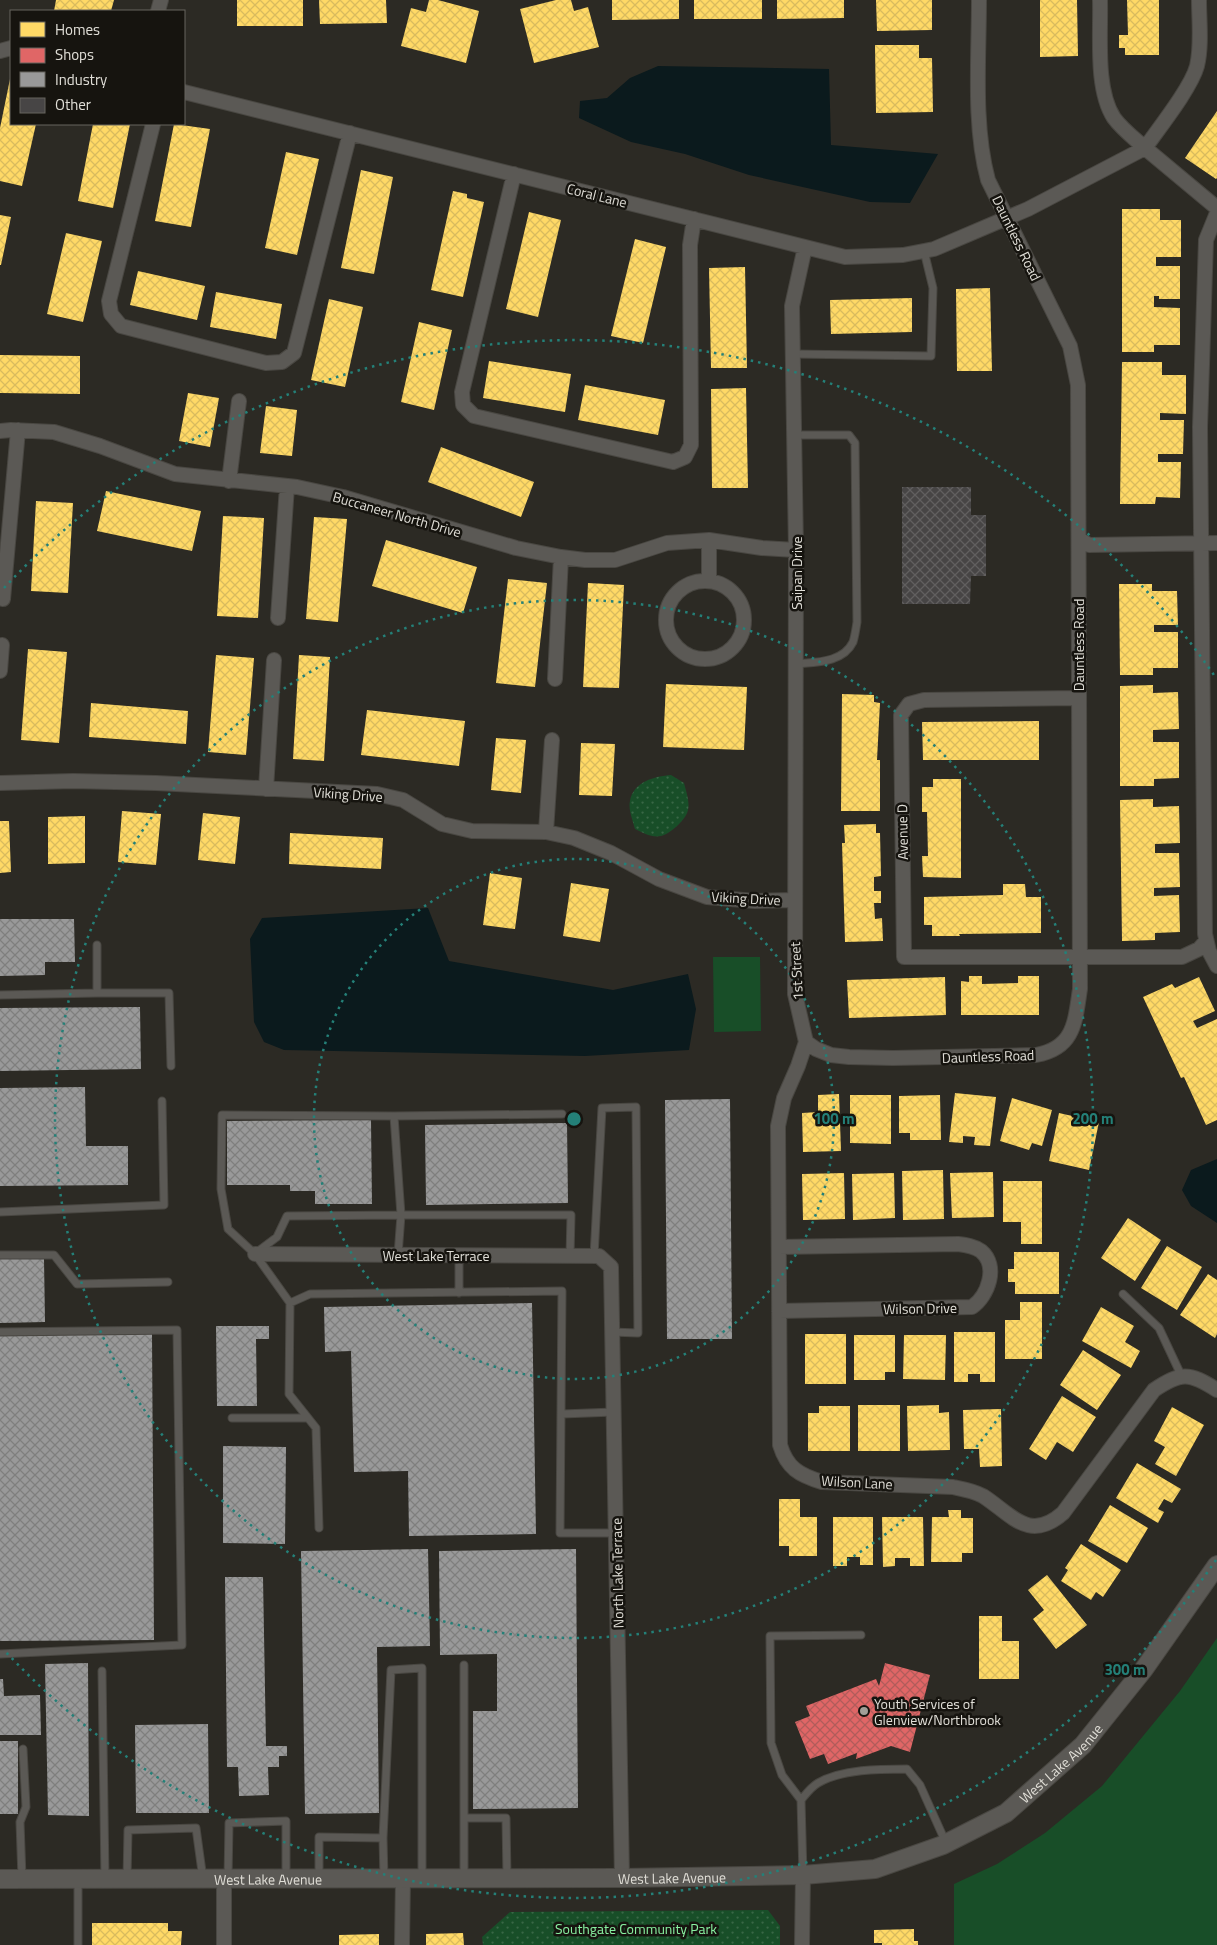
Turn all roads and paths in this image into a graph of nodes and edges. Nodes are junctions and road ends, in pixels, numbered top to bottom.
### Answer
1 (979, 0) edge
2 (1100, 0) edge
3 (1199, 0) edge
4 (185, 92) edge
5 (153, 125) edge
6 (350, 133) junction
7 (1145, 148) junction
8 (514, 174) junction
9 (1217, 208) edge
10 (1217, 213) edge
11 (1008, 218) junction
12 (694, 220) junction
13 (805, 247) junction
14 (924, 251) junction
15 (793, 354) junction
16 (239, 401) dead end
17 (18, 430) junction
18 (0, 431) edge
19 (794, 434) junction
20 (229, 481) junction
21 (287, 486) junction
22 (1079, 538) junction
23 (709, 540) junction
24 (1200, 543) junction
25 (1217, 543) edge
26 (796, 550) junction
27 (561, 557) junction
28 (709, 580) junction
29 (4, 599) dead end
30 (278, 618) dead end
31 (2, 645) dead end
32 (274, 660) dead end
33 (796, 664) junction
34 (0, 671) edge
35 (555, 679) dead end
36 (1078, 698) junction
37 (552, 740) dead end
38 (0, 783) edge
39 (266, 789) junction
40 (546, 832) junction
41 (795, 900) junction
42 (1206, 942) junction
43 (97, 945) dead end
44 (1079, 957) junction
45 (1217, 966) edge
46 (97, 993) junction
47 (0, 995) edge
48 (806, 1042) junction
49 (171, 1066) dead end
50 (162, 1101) dead end
51 (562, 1114) dead end
52 (394, 1116) junction
53 (0, 1212) edge
54 (401, 1215) junction
55 (779, 1247) junction
56 (255, 1254) junction
57 (0, 1255) edge
58 (398, 1255) junction
59 (459, 1255) junction
60 (570, 1256) junction
61 (594, 1256) junction
62 (168, 1282) dead end
63 (460, 1293) junction
64 (1123, 1294) dead end
65 (290, 1303) junction
66 (779, 1311) junction
67 (0, 1332) edge
68 (612, 1332) junction
69 (1182, 1377) junction
70 (1217, 1390) edge
71 (614, 1412) junction
72 (562, 1414) junction
73 (232, 1418) dead end
74 (308, 1418) junction
75 (319, 1528) dead end
76 (616, 1533) junction
77 (1217, 1565) edge
78 (861, 1635) dead end
79 (0, 1654) edge
80 (464, 1664) dead end
81 (102, 1671) dead end
82 (23, 1749) dead end
83 (801, 1800) junction
84 (464, 1818) junction
85 (383, 1838) junction
86 (946, 1843) junction
87 (803, 1876) junction
88 (0, 1878) edge
89 (464, 1878) junction
90 (622, 1878) junction
91 (22, 1879) junction
92 (78, 1879) junction
93 (106, 1879) junction
94 (126, 1879) junction
95 (319, 1879) junction
96 (384, 1879) junction
97 (403, 1879) junction
98 (422, 1879) junction
99 (507, 1879) junction
100 (203, 1880) junction
101 (226, 1880) junction
102 (286, 1880) junction
103 (78, 1945) edge
104 (224, 1945) edge
105 (402, 1945) edge
106 (802, 1945) edge

1 - 11 street, Dauntless Road
2 - 7 street
3 - 7 street
4 - 6 street, Coral Lane
5 - 6 street
6 - 8 street, Coral Lane
7 - 9 street
7 - 11 street, Coral Lane
8 - 12 street, Coral Lane
8 - 12 street
10 - 24 street
11 - 14 street, Coral Lane
11 - 22 street, Dauntless Road
12 - 13 street, Coral Lane
13 - 14 street, Coral Lane
13 - 15 street, Saipan Drive
14 - 15 lane
15 - 19 street, Saipan Drive
16 - 20 street
17 - 18 street, Buccaneer North Drive
17 - 20 street, Buccaneer North Drive
17 - 29 street
19 - 26 street, Saipan Drive
19 - 33 lane
20 - 21 street, Buccaneer North Drive
21 - 27 street, Buccaneer North Drive
21 - 30 street
22 - 24 street
22 - 36 street, Dauntless Road
23 - 26 street, Buccaneer North Drive
23 - 27 street, Buccaneer North Drive
23 - 28 street
24 - 25 street
24 - 42 street
26 - 33 street, Saipan Drive
27 - 35 street
28 - 28 street
31 - 34 street
32 - 39 street
33 - 41 street, Saipan Drive
36 - 44 street, Dauntless Road
36 - 44 street, Avenue D
37 - 40 street
38 - 39 street, Viking Drive
39 - 40 street, Viking Drive
40 - 41 street, Viking Drive
41 - 48 street, 1st Street
42 - 44 street
42 - 45 street
43 - 46 lane
44 - 48 street, Dauntless Road
46 - 47 lane
46 - 49 lane
48 - 55 street, Wilson Lane
50 - 53 lane
51 - 52 lane
52 - 54 lane
52 - 56 lane
54 - 56 lane
54 - 58 lane
54 - 60 lane
55 - 66 street, Wilson Lane
55 - 66 street, Wilson Drive
56 - 58 street, West Lake Terrace
56 - 65 lane
57 - 62 lane
58 - 59 street, West Lake Terrace
59 - 60 street, West Lake Terrace
59 - 63 lane
60 - 61 street, West Lake Terrace
61 - 68 street, North Lake Terrace
61 - 68 lane
63 - 65 lane
63 - 72 lane
64 - 69 lane
65 - 74 lane
66 - 69 street, Wilson Lane
67 - 79 lane
68 - 71 street, North Lake Terrace
69 - 70 street
71 - 72 lane
71 - 76 street, North Lake Terrace
72 - 76 lane
73 - 74 lane
74 - 75 lane
76 - 90 street, North Lake Terrace
77 - 86 street, West Lake Avenue
78 - 83 lane
80 - 84 lane
81 - 93 lane
82 - 91 lane
83 - 86 lane
83 - 87 lane
84 - 89 lane
84 - 99 lane
85 - 95 lane
85 - 96 lane
85 - 98 lane
86 - 87 street, West Lake Avenue
87 - 90 street, West Lake Avenue
87 - 106 street
88 - 91 street, West Lake Avenue
89 - 98 street, West Lake Avenue
89 - 99 street, West Lake Avenue
90 - 99 street, West Lake Avenue
91 - 92 street, West Lake Avenue
92 - 93 street, West Lake Avenue
92 - 103 lane
93 - 94 street, West Lake Avenue
94 - 100 street, West Lake Avenue
94 - 100 lane
95 - 96 street, West Lake Avenue
95 - 102 street, West Lake Avenue
96 - 97 street, West Lake Avenue
97 - 98 street, West Lake Avenue
97 - 105 street
100 - 101 street, West Lake Avenue
101 - 102 street, West Lake Avenue
101 - 102 lane
101 - 104 street

